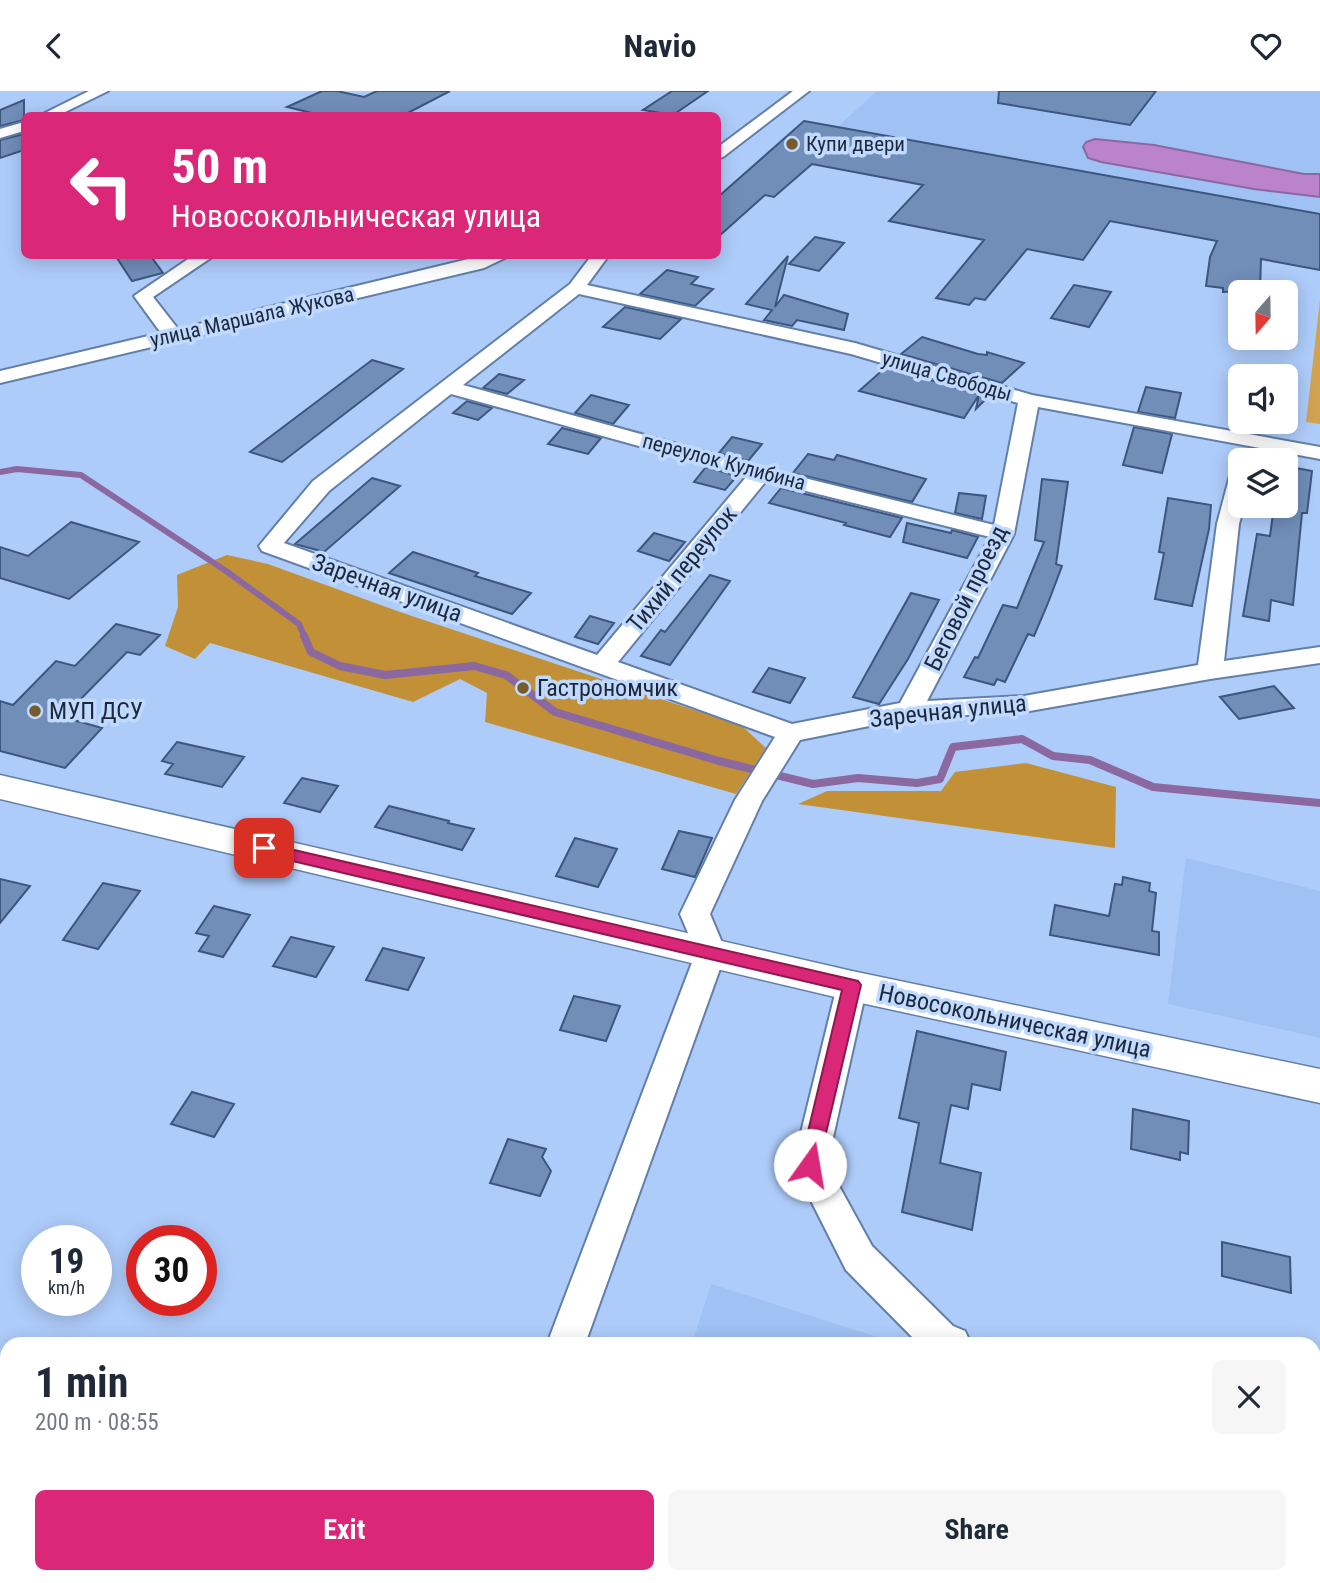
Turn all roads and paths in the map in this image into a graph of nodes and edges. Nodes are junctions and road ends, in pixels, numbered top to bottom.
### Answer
1 (101, 91) edge
2 (802, 91) edge
3 (55, 112) edge
4 (21, 127) edge
5 (0, 134) edge
6 (721, 152) edge
7 (201, 259) edge
8 (492, 259) edge
9 (598, 259) edge
10 (576, 288) junction
11 (173, 336) junction
12 (0, 377) edge
13 (446, 387) junction
14 (1029, 400) junction
15 (1238, 448) edge
16 (1298, 452) edge
17 (1320, 453) edge
18 (761, 473) junction
19 (1229, 518) edge
20 (1003, 534) junction
21 (1320, 655) edge
22 (602, 665) junction
23 (1210, 671) junction
24 (909, 710) junction
25 (791, 733) junction
26 (0, 787) edge
27 (712, 952) junction
28 (852, 985) junction
29 (1320, 1086) edge
30 (569, 1337) edge
31 (938, 1337) edge

1 - 3 street
2 - 6 street
4 - 5 street
7 - 11 street
8 - 11 street, улица Маршала Жукова
9 - 10 street
10 - 13 street
10 - 14 street, улица Свободы
11 - 12 street, улица Маршала Жукова
13 - 18 street, переулок Кулибина
13 - 22 street, Заречная улица
14 - 15 street, улица Свободы
14 - 20 street, Беговой проезд
16 - 17 street, улица Свободы
18 - 20 street, переулок Кулибина
18 - 22 street, Тихий переулок
19 - 23 street
20 - 24 street, Беговой проезд
21 - 23 street, Заречная улица
22 - 25 street, Заречная улица
23 - 24 street, Заречная улица
24 - 25 street, Заречная улица
25 - 27 street
26 - 27 main road, Новосокольническая улица
27 - 28 main road, Новосокольническая улица
27 - 30 street
28 - 29 main road, Новосокольническая улица
28 - 31 street

